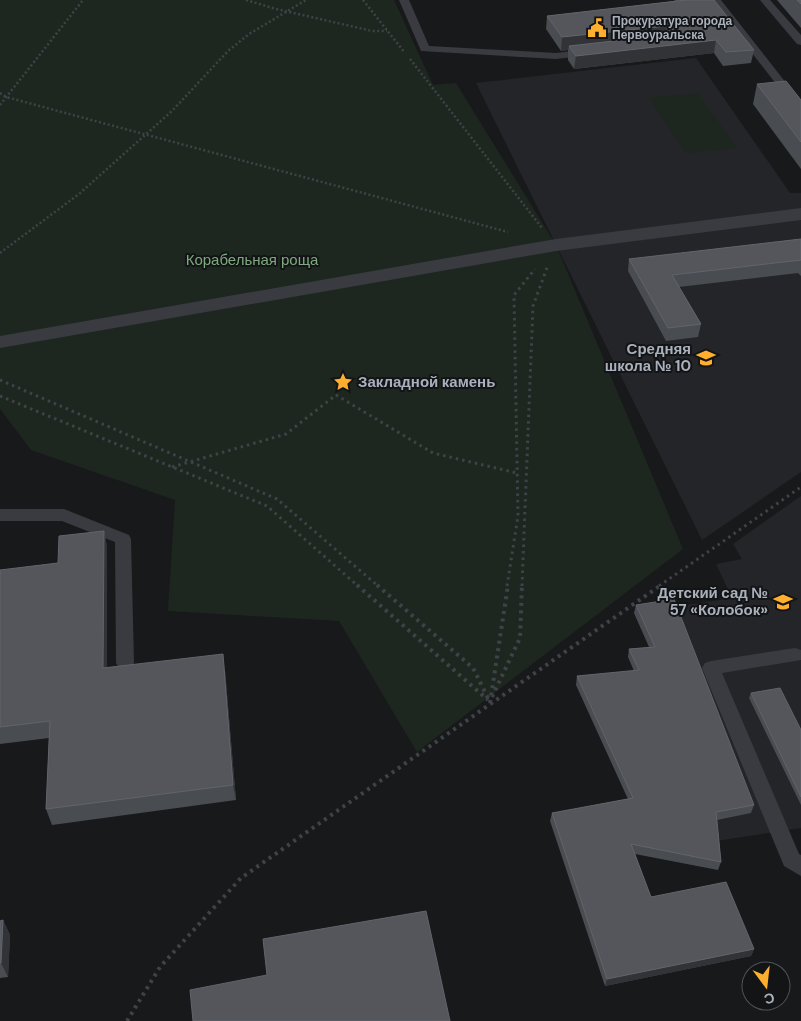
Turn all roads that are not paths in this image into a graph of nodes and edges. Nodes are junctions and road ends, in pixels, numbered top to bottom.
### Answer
1 (404, 0) edge
2 (716, 0) edge
3 (765, 0) edge
4 (801, 42) edge
5 (605, 51) edge
6 (801, 108) edge
7 (801, 214) edge
8 (0, 342) edge
9 (0, 515) edge
10 (795, 655) dead end
11 (124, 663) dead end
12 (801, 867) edge

1 - 5 lane
2 - 6 lane
3 - 4 lane
7 - 8 street
9 - 11 lane
10 - 12 lane

